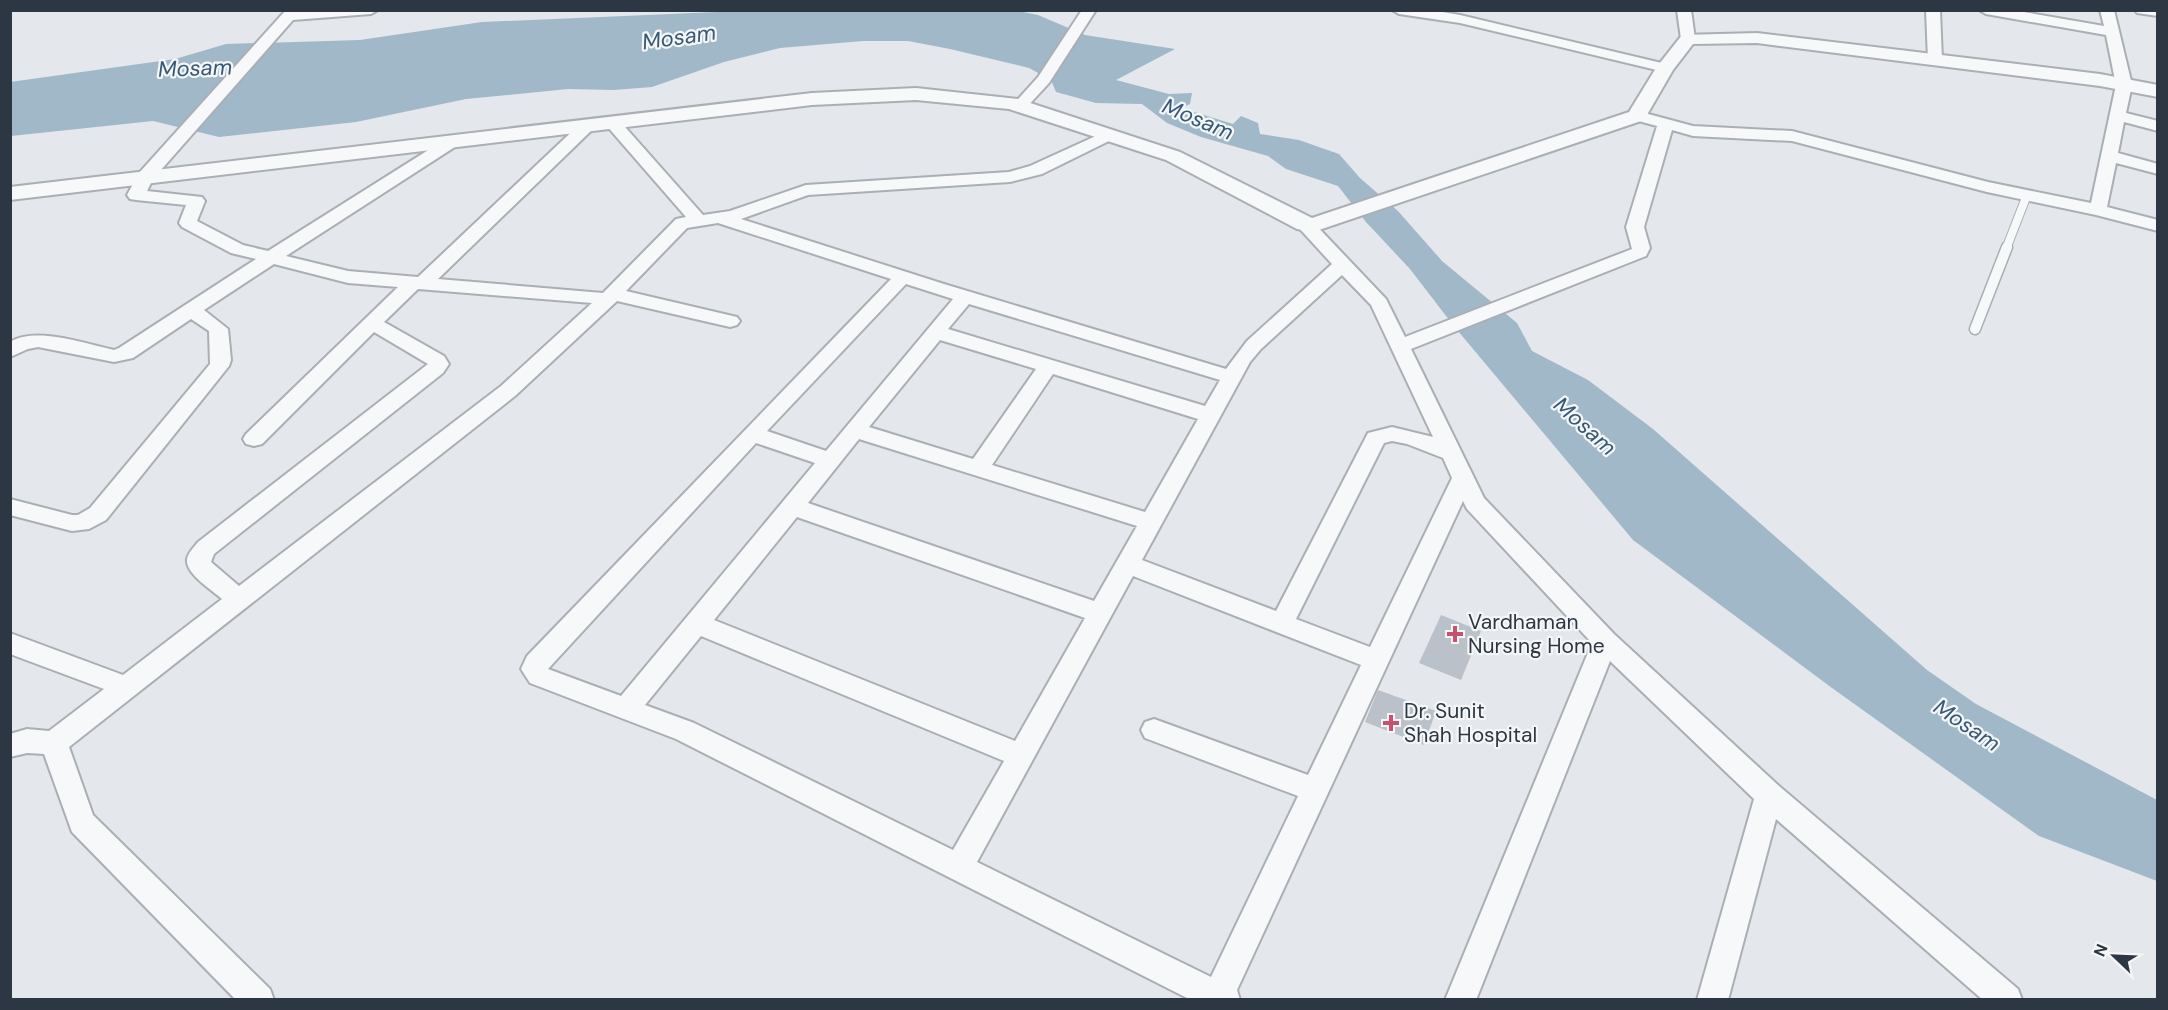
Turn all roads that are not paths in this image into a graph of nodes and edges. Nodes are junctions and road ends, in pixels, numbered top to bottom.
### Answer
1 (371, 10) edge
2 (1089, 10) edge
3 (1399, 10) edge
4 (1684, 10) edge
5 (1933, 10) edge
6 (1986, 10) edge
7 (2106, 10) edge
8 (2142, 10) edge
9 (2157, 12) edge
10 (1461, 15) edge
11 (288, 17) edge
12 (2111, 32) junction
13 (1688, 39) junction
14 (1935, 60) junction
15 (1665, 68) junction
16 (2124, 85) junction
17 (2157, 91) edge
18 (1020, 106) junction
19 (1637, 116) junction
20 (2118, 116) junction
21 (612, 122) junction
22 (1666, 124) junction
23 (588, 125) junction
24 (2157, 126) edge
25 (1109, 135) junction
26 (455, 140) junction
27 (2109, 156) junction
28 (2157, 169) edge
29 (146, 177) junction
30 (10, 194) edge
31 (2027, 195) junction
32 (2098, 210) junction
33 (717, 218) junction
34 (698, 220) junction
35 (1309, 224) junction
36 (2157, 226) edge
37 (270, 258) junction
38 (1343, 264) junction
39 (903, 277) junction
40 (418, 283) junction
41 (611, 296) junction
42 (965, 296) junction
43 (192, 310) junction
44 (730, 321) dead end
45 (372, 323) junction
46 (1975, 328) dead end
47 (935, 332) junction
48 (1400, 346) junction
49 (10, 351) edge
50 (1048, 366) junction
51 (1232, 376) junction
52 (1210, 415) junction
53 (854, 430) junction
54 (752, 434) junction
55 (254, 439) dead end
56 (1451, 453) junction
57 (829, 460) junction
58 (978, 469) junction
59 (1463, 477) junction
60 (791, 506) junction
61 (10, 507) edge
62 (1150, 522) junction
63 (1127, 564) junction
64 (239, 600) junction
65 (1100, 613) junction
66 (696, 623) junction
67 (1282, 624) junction
68 (1605, 641) junction
69 (10, 643) edge
70 (1376, 660) junction
71 (127, 687) junction
72 (627, 708) junction
73 (1154, 730) dead end
74 (54, 743) junction
75 (10, 746) edge
76 (1021, 756) junction
77 (1315, 790) junction
78 (1769, 795) junction
79 (959, 867) junction
80 (1222, 998) edge
81 (259, 999) edge
82 (1460, 999) edge
83 (1712, 999) edge
84 (2007, 999) edge

1 - 11 street
2 - 18 street
3 - 10 street
4 - 13 street
5 - 14 street
6 - 12 street
7 - 12 street
8 - 9 street
10 - 15 street
11 - 29 street
12 - 16 street
13 - 14 street
13 - 15 street
14 - 16 street
15 - 19 street
16 - 17 street
16 - 20 street
18 - 21 street
18 - 25 street
19 - 22 street
19 - 35 street
20 - 24 street
20 - 27 street
21 - 23 street
21 - 34 street
22 - 31 street
22 - 48 street
23 - 26 street
23 - 40 street
25 - 33 street
25 - 35 street
26 - 29 street
26 - 37 street
27 - 28 street
27 - 32 street
29 - 30 street
29 - 37 street
31 - 32 street
31 - 46 lane
32 - 36 street
33 - 34 street
33 - 39 street
34 - 41 street
35 - 38 street
37 - 40 street
37 - 43 street
38 - 48 street
38 - 51 street
39 - 42 street
39 - 54 street
40 - 41 street
40 - 45 street
41 - 44 street
41 - 64 street
42 - 47 street
42 - 51 street
43 - 49 street
43 - 61 street
45 - 55 street
45 - 64 street
47 - 50 street
47 - 53 street
48 - 56 street
50 - 52 street
50 - 58 street
51 - 52 street
52 - 62 street
53 - 57 street
53 - 58 street
54 - 57 street
54 - 72 street
56 - 59 street
56 - 67 street
57 - 60 street
58 - 62 street
59 - 68 street
59 - 70 street
60 - 65 street
60 - 66 street
62 - 63 street
63 - 65 street
63 - 67 street
64 - 71 street
65 - 76 street
66 - 72 street
66 - 76 street
67 - 70 street
68 - 78 street
68 - 82 street
69 - 71 street
70 - 77 street
71 - 74 street
72 - 79 street
73 - 77 street
74 - 75 street
74 - 81 street
76 - 79 street
77 - 80 street
78 - 83 street
78 - 84 street
79 - 80 street

